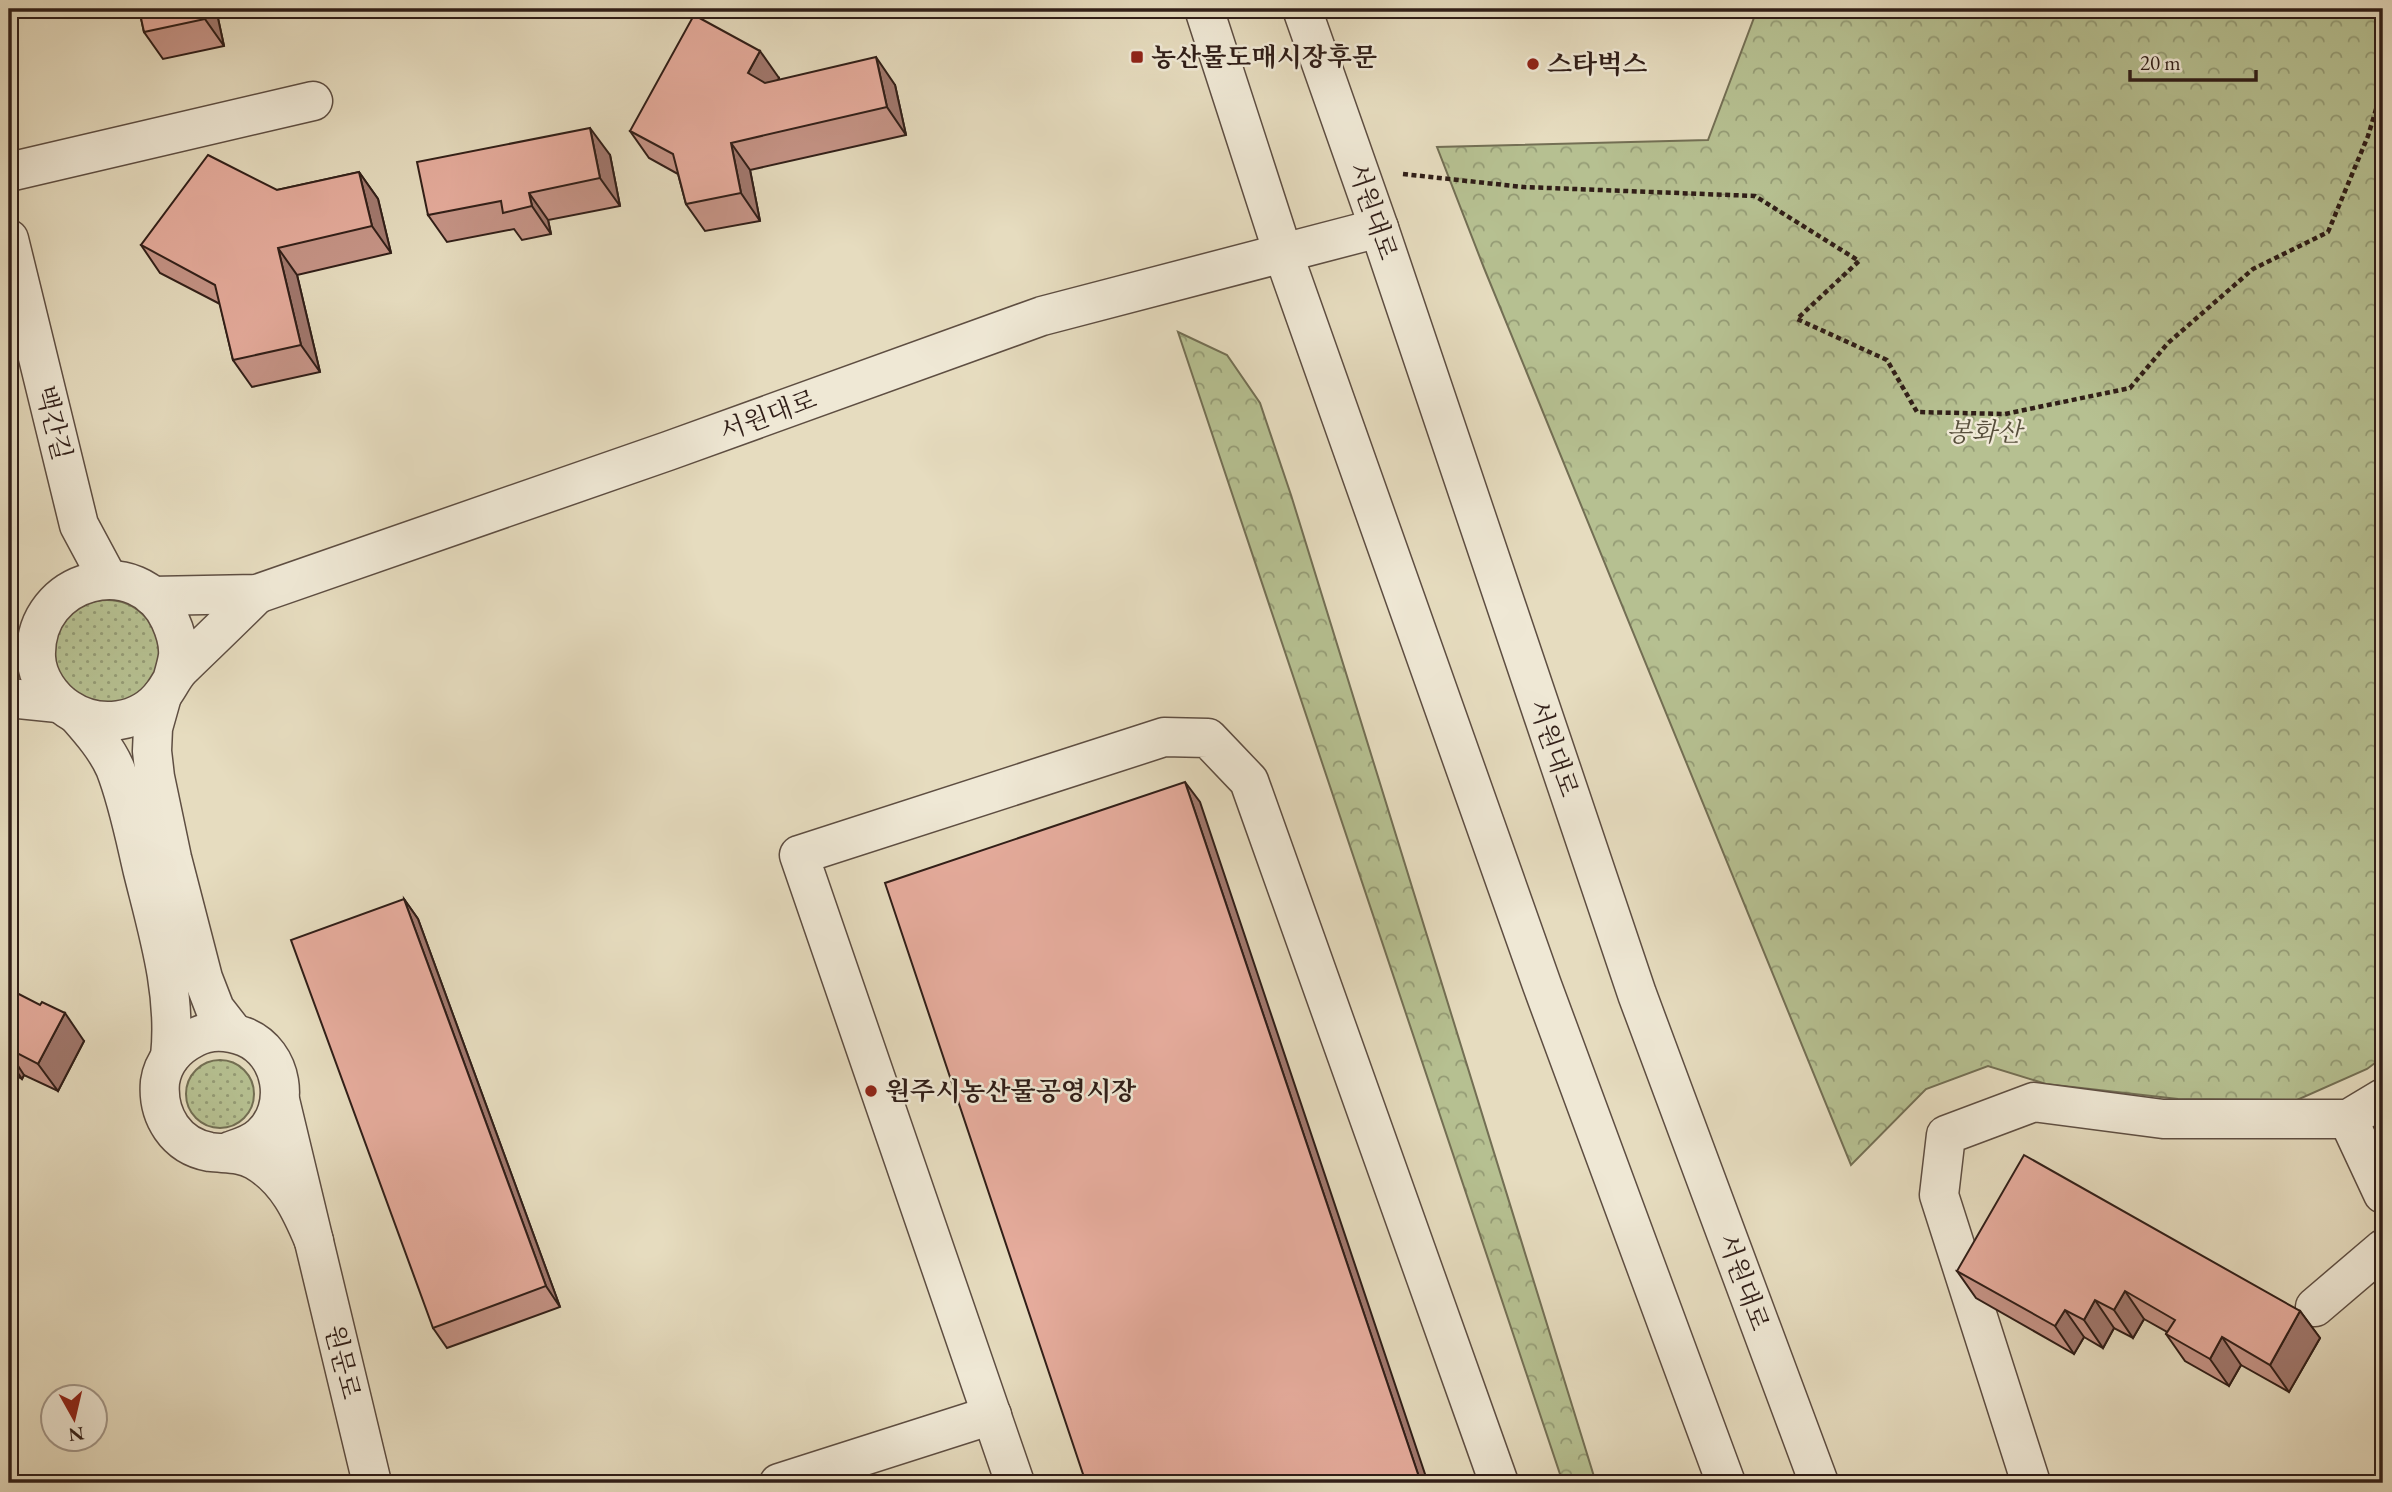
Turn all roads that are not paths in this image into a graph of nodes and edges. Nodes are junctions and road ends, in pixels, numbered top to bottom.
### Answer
1 (1204, 9) edge
2 (1302, 9) edge
3 (313, 101) dead end
4 (9, 172) edge
5 (1379, 228) junction
6 (9, 239) edge
7 (1283, 253) junction
8 (79, 525) junction
9 (108, 579) junction
10 (257, 594) junction
11 (62, 596) junction
12 (152, 596) junction
13 (22, 671) edge
14 (168, 686) junction
15 (9, 698) edge
16 (68, 709) junction
17 (233, 1032) junction
18 (170, 1057) junction
19 (2383, 1098) edge
20 (280, 1100) junction
21 (2348, 1119) junction
22 (230, 1151) junction
23 (2383, 1194) edge
24 (314, 1241) junction
25 (2383, 1249) edge
26 (2315, 1307) dead end
27 (992, 1415) junction
28 (372, 1483) edge
29 (779, 1483) edge
30 (1015, 1483) edge
31 (1499, 1483) edge
32 (1726, 1483) edge
33 (1819, 1483) edge
34 (2031, 1483) edge

1 - 7 street
2 - 5 street, 서원대로
3 - 4 street
5 - 7 street, 서원대로
5 - 33 street, 서원대로
6 - 8 street, 백간길
7 - 10 street, 서원대로
7 - 32 street
8 - 9 street
8 - 11 street
9 - 11 street
9 - 12 street
10 - 12 street
10 - 14 street
11 - 13 street
12 - 14 street
13 - 16 street
14 - 16 street
14 - 17 street
15 - 16 street
16 - 18 street, 원문로
17 - 18 street
17 - 20 street, 원문로
18 - 22 street, 원문로
19 - 21 street
20 - 22 street
20 - 24 street, 원문로
21 - 23 street
21 - 34 street
22 - 24 street, 원문로
24 - 28 street, 원문로
25 - 26 street
27 - 29 street
27 - 30 street
27 - 31 street

